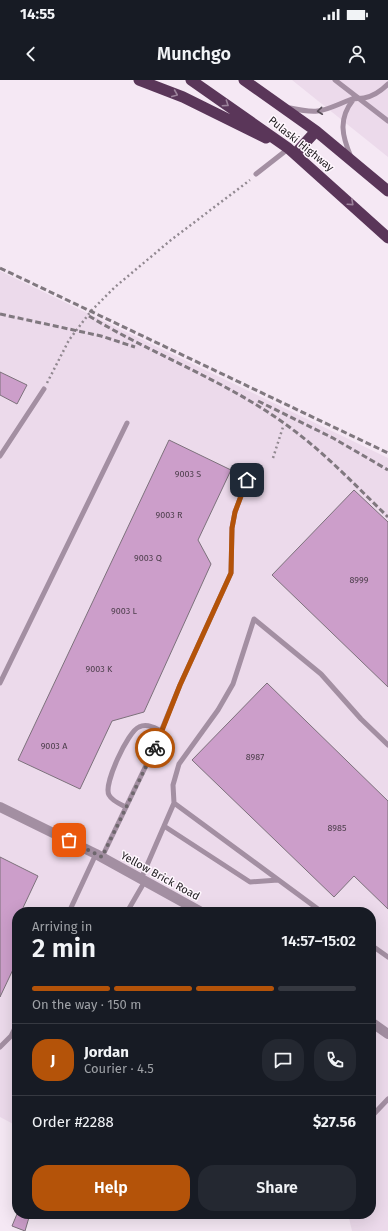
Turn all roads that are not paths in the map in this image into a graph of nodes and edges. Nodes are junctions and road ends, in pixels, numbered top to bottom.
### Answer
1 (139, 80) edge
2 (191, 80) edge
3 (244, 80) edge
4 (335, 80) edge
5 (388, 84) edge
6 (356, 99) junction
7 (285, 107) junction
8 (388, 121) edge
9 (316, 131) junction
10 (292, 151) junction
11 (352, 160) junction
12 (256, 174) road end
13 (388, 191) edge
14 (388, 238) edge
15 (44, 389) road end
16 (127, 423) dead end
17 (0, 456) edge
18 (247, 480) dead end
19 (0, 683) edge
20 (162, 732) junction
21 (388, 745) edge
22 (174, 803) junction
23 (0, 807) edge
24 (126, 807) junction
25 (164, 826) junction
26 (99, 855) junction
27 (143, 880) junction
28 (278, 880) junction
29 (72, 907) edge
30 (130, 907) edge
31 (192, 907) edge
32 (315, 907) edge
33 (376, 949) edge
34 (388, 957) edge
35 (376, 1026) edge
36 (388, 1034) edge
37 (12, 1036) edge
38 (0, 1047) edge
39 (388, 1098) edge
40 (376, 1111) edge

1 -> 10 highway
2 -> 10 highway, Pulaski Highway
3 - 7 highway, Pulaski Highway
4 - 6 lane
5 - 6 lane
6 -> 7 lane
6 - 8 lane
6 - 11 lane
7 - 9 highway, Pulaski Highway
9 - 10 highway
9 - 11 highway, Pulaski Highway
10 - 12 lane
10 -> 14 highway, Pulaski Highway
11 - 13 highway, Pulaski Highway
15 - 17 lane
16 - 19 lane
18 - 20 lane
20 - 24 lane
20 - 24 lane
21 - 22 lane
22 - 25 lane
22 - 28 lane
23 - 26 street, Yellow Brick Road
24 - 26 lane
25 - 27 lane
25 - 28 lane
26 - 27 street, Yellow Brick Road
26 - 29 lane
27 - 30 lane
27 - 31 street, Yellow Brick Road
28 - 32 lane
33 - 34 lane
35 - 36 street
37 - 38 lane
39 - 40 lane

